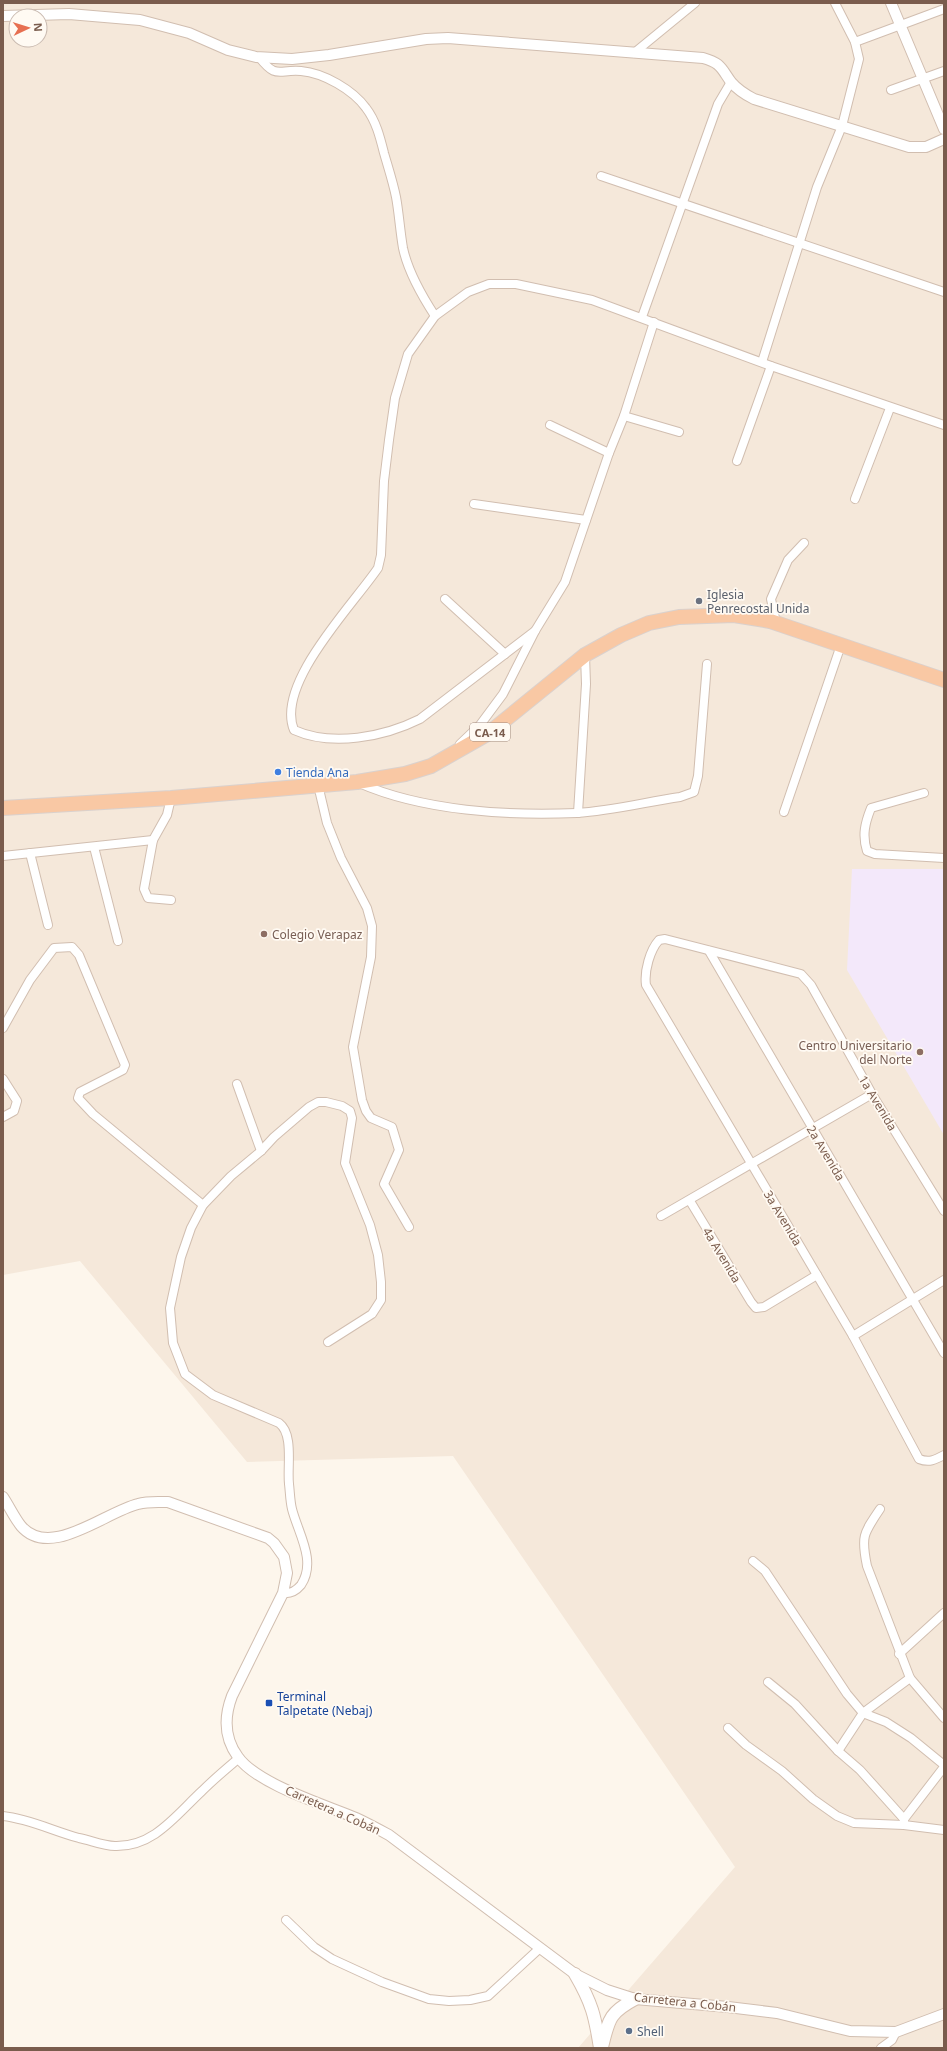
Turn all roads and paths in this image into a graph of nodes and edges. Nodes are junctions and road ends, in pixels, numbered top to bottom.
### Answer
1 (695, 3) edge
2 (835, 3) edge
3 (892, 3) edge
4 (944, 9) edge
5 (3, 16) edge
6 (900, 27) junction
7 (855, 42) junction
8 (634, 53) junction
9 (259, 57) junction
10 (944, 71) edge
11 (923, 79) junction
12 (731, 82) junction
13 (891, 90) dead end
14 (842, 126) junction
15 (944, 129) edge
16 (944, 139) edge
17 (601, 176) dead end
18 (682, 203) junction
19 (799, 243) junction
20 (944, 292) edge
21 (435, 316) junction
22 (642, 317) junction
23 (654, 322) junction
24 (762, 362) junction
25 (771, 366) junction
26 (890, 408) junction
27 (624, 416) junction
28 (550, 425) dead end
29 (944, 425) edge
30 (679, 432) dead end
31 (609, 454) junction
32 (737, 461) dead end
33 (855, 498) dead end
34 (474, 504) dead end
35 (586, 520) junction
36 (804, 543) dead end
37 (445, 599) dead end
38 (776, 623) junction
39 (535, 631) junction
40 (841, 644) junction
41 (505, 654) junction
42 (585, 655) junction
43 (707, 664) dead end
44 (944, 680) edge
45 (449, 754) junction
46 (357, 782) junction
47 (318, 785) junction
48 (924, 793) dead end
49 (171, 798) junction
50 (3, 808) edge
51 (784, 812) dead end
52 (578, 813) junction
53 (153, 840) junction
54 (94, 847) junction
55 (30, 853) junction
56 (3, 856) edge
57 (944, 858) edge
58 (171, 900) dead end
59 (48, 925) dead end
60 (118, 941) dead end
61 (709, 951) junction
62 (3, 1028) edge
63 (3, 1079) edge
64 (236, 1084) dead end
65 (872, 1094) junction
66 (3, 1117) edge
67 (811, 1128) junction
68 (262, 1151) junction
69 (752, 1165) junction
70 (690, 1201) junction
71 (203, 1205) junction
72 (944, 1211) edge
73 (661, 1216) dead end
74 (409, 1227) dead end
75 (817, 1275) junction
76 (944, 1280) edge
77 (912, 1298) junction
78 (853, 1336) junction
79 (328, 1342) dead end
80 (944, 1353) edge
81 (944, 1456) edge
82 (3, 1497) edge
83 (880, 1509) dead end
84 (753, 1561) dead end
85 (283, 1593) junction
86 (944, 1613) edge
87 (899, 1654) junction
88 (910, 1678) junction
89 (768, 1682) dead end
90 (863, 1713) junction
91 (944, 1718) edge
92 (728, 1728) dead end
93 (838, 1751) junction
94 (239, 1758) junction
95 (944, 1766) edge
96 (3, 1816) edge
97 (904, 1822) junction
98 (944, 1830) edge
99 (286, 1920) dead end
100 (540, 1948) junction
101 (575, 1974) junction
102 (635, 1999) junction
103 (944, 2014) edge
104 (896, 2032) junction
105 (601, 2048) edge
106 (882, 2048) edge

1 - 8 street
2 - 7 street
3 - 6 street
4 - 6 street
5 - 9 street
6 - 7 street
6 - 11 street
7 - 14 street
8 - 9 street
8 - 12 street
9 - 21 street
10 - 11 street
11 - 13 street
11 - 15 street
12 - 14 street
12 - 18 street
14 - 16 street
14 - 19 street
17 - 18 street
18 - 19 street
18 - 22 street
19 - 20 street
19 - 24 street
21 - 22 street
21 - 41 street
22 - 23 street
23 - 24 street
23 - 27 street
24 - 25 street
25 - 26 street
25 - 32 street
26 - 29 street
26 - 33 street
27 - 30 street
27 - 31 street
28 - 31 street
31 - 35 street
34 - 35 street
35 - 39 street
36 - 38 street
37 - 41 street
38 - 40 highway, CA-14
38 - 42 highway, CA-14
39 - 41 street
39 - 45 street
40 - 44 highway, CA-14
40 - 51 street
42 - 45 highway, CA-14
42 - 52 street
43 - 52 street
45 - 46 highway, CA-14
46 - 47 highway, CA-14
46 - 52 street
47 - 49 highway, CA-14
47 - 74 street
48 - 57 street
49 - 50 highway, CA-14
49 - 53 street
53 - 54 street
53 - 58 street
54 - 55 street
54 - 60 street
55 - 56 street
55 - 59 street
61 - 65 street, 1a Avenida
61 - 67 street, 2a Avenida
61 - 69 street, 3a Avenida
62 - 71 street
63 - 66 street
64 - 68 street
65 - 67 street
65 - 72 street, 1a Avenida
67 - 69 street
67 - 77 street, 2a Avenida
68 - 71 street
68 - 79 street
69 - 70 street
69 - 75 street, 3a Avenida
70 - 73 street
70 - 75 street, 4a Avenida
71 - 85 street
75 - 78 street, 3a Avenida
76 - 77 street
77 - 78 street
77 - 80 street, 2a Avenida
78 - 81 street, 3a Avenida
82 - 85 street, Carretera a Cobán
83 - 87 street
84 - 90 street
85 - 94 street, Carretera a Cobán
86 - 87 street
87 - 88 street
88 - 90 street
88 - 91 street
89 - 93 street
90 - 93 street
90 - 95 street
92 - 97 street
93 - 97 street
94 - 96 street
94 - 100 street, Carretera a Cobán
95 - 97 street
97 - 98 street
99 - 100 street
100 - 101 street, Carretera a Cobán
101 - 102 street, Carretera a Cobán
101 - 105 main road
102 - 104 street, Carretera a Cobán
102 - 105 main road
103 - 104 street, Carretera a Cobán
104 - 106 street

